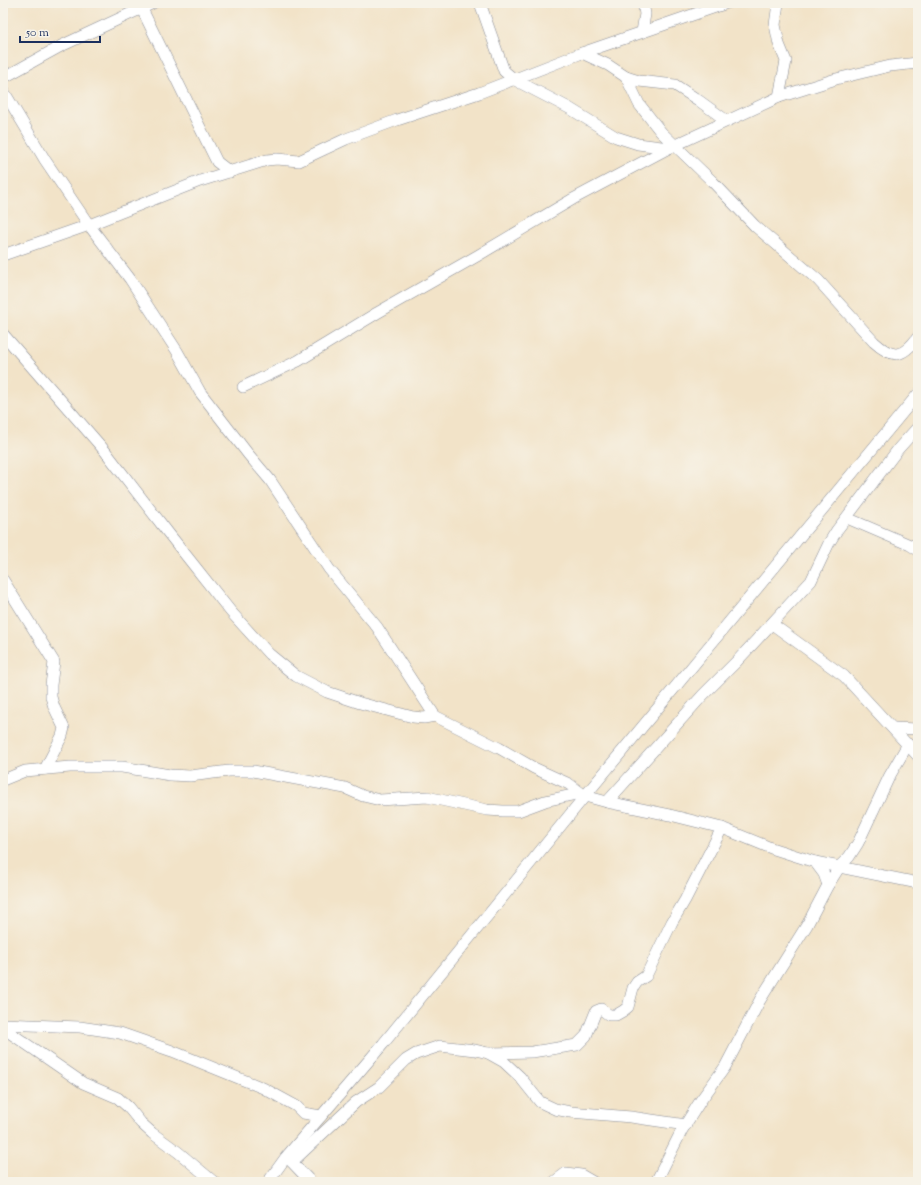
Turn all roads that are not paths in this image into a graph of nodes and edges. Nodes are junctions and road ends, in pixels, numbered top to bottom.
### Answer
1 (153, 3) edge
2 (480, 3) edge
3 (643, 3) edge
4 (727, 3) edge
5 (778, 3) edge
6 (140, 6) edge
7 (642, 32) junction
8 (582, 53) junction
9 (918, 62) edge
10 (626, 77) junction
11 (3, 78) edge
12 (514, 80) junction
13 (3, 90) edge
14 (779, 97) junction
15 (727, 121) junction
16 (672, 147) junction
17 (230, 172) junction
18 (88, 225) junction
19 (3, 255) edge
20 (3, 334) edge
21 (918, 336) edge
22 (243, 388) dead end
23 (918, 394) edge
24 (918, 427) edge
25 (848, 518) junction
26 (918, 550) edge
27 (3, 580) edge
28 (772, 624) junction
29 (435, 716) junction
30 (893, 728) junction
31 (918, 729) edge
32 (908, 744) junction
33 (918, 756) edge
34 (45, 769) junction
35 (3, 780) edge
36 (582, 794) junction
37 (607, 802) junction
38 (722, 828) junction
39 (816, 862) junction
40 (840, 866) junction
41 (918, 883) edge
42 (828, 885) junction
43 (3, 1024) edge
44 (3, 1028) edge
45 (488, 1053) junction
46 (321, 1116) junction
47 (686, 1125) junction
48 (289, 1160) junction
49 (214, 1182) edge
50 (268, 1182) edge
51 (311, 1182) edge
52 (554, 1182) edge
53 (593, 1182) edge
54 (656, 1182) edge

1 - 6 street
2 - 12 street
3 - 7 street
4 - 7 street
5 - 14 street
6 - 11 street
6 - 17 street
7 - 8 street
8 - 10 street
8 - 12 street
9 - 14 street
10 - 15 street
10 - 16 street
12 - 16 street
12 - 17 street
13 - 18 street
14 - 15 street
15 - 16 street
16 - 21 street
16 - 22 street
17 - 18 street
18 - 19 street
18 - 29 street
20 - 29 street
23 - 36 street
24 - 25 street
25 - 26 street
25 - 28 street
27 - 34 street
28 - 30 street
28 - 37 street
29 - 36 street
30 - 31 street
30 - 32 street
32 - 33 street
32 - 40 street
34 - 35 street
34 - 36 street
36 - 37 street
36 - 46 street
37 - 38 street
38 - 39 street
38 - 45 street
39 - 40 street
39 - 42 street
40 - 41 street
40 - 42 street
42 - 47 street
43 - 46 street
44 - 49 street
45 - 47 street
45 - 48 street
46 - 48 street
47 - 54 street
48 - 50 street
48 - 51 street
52 - 53 street

